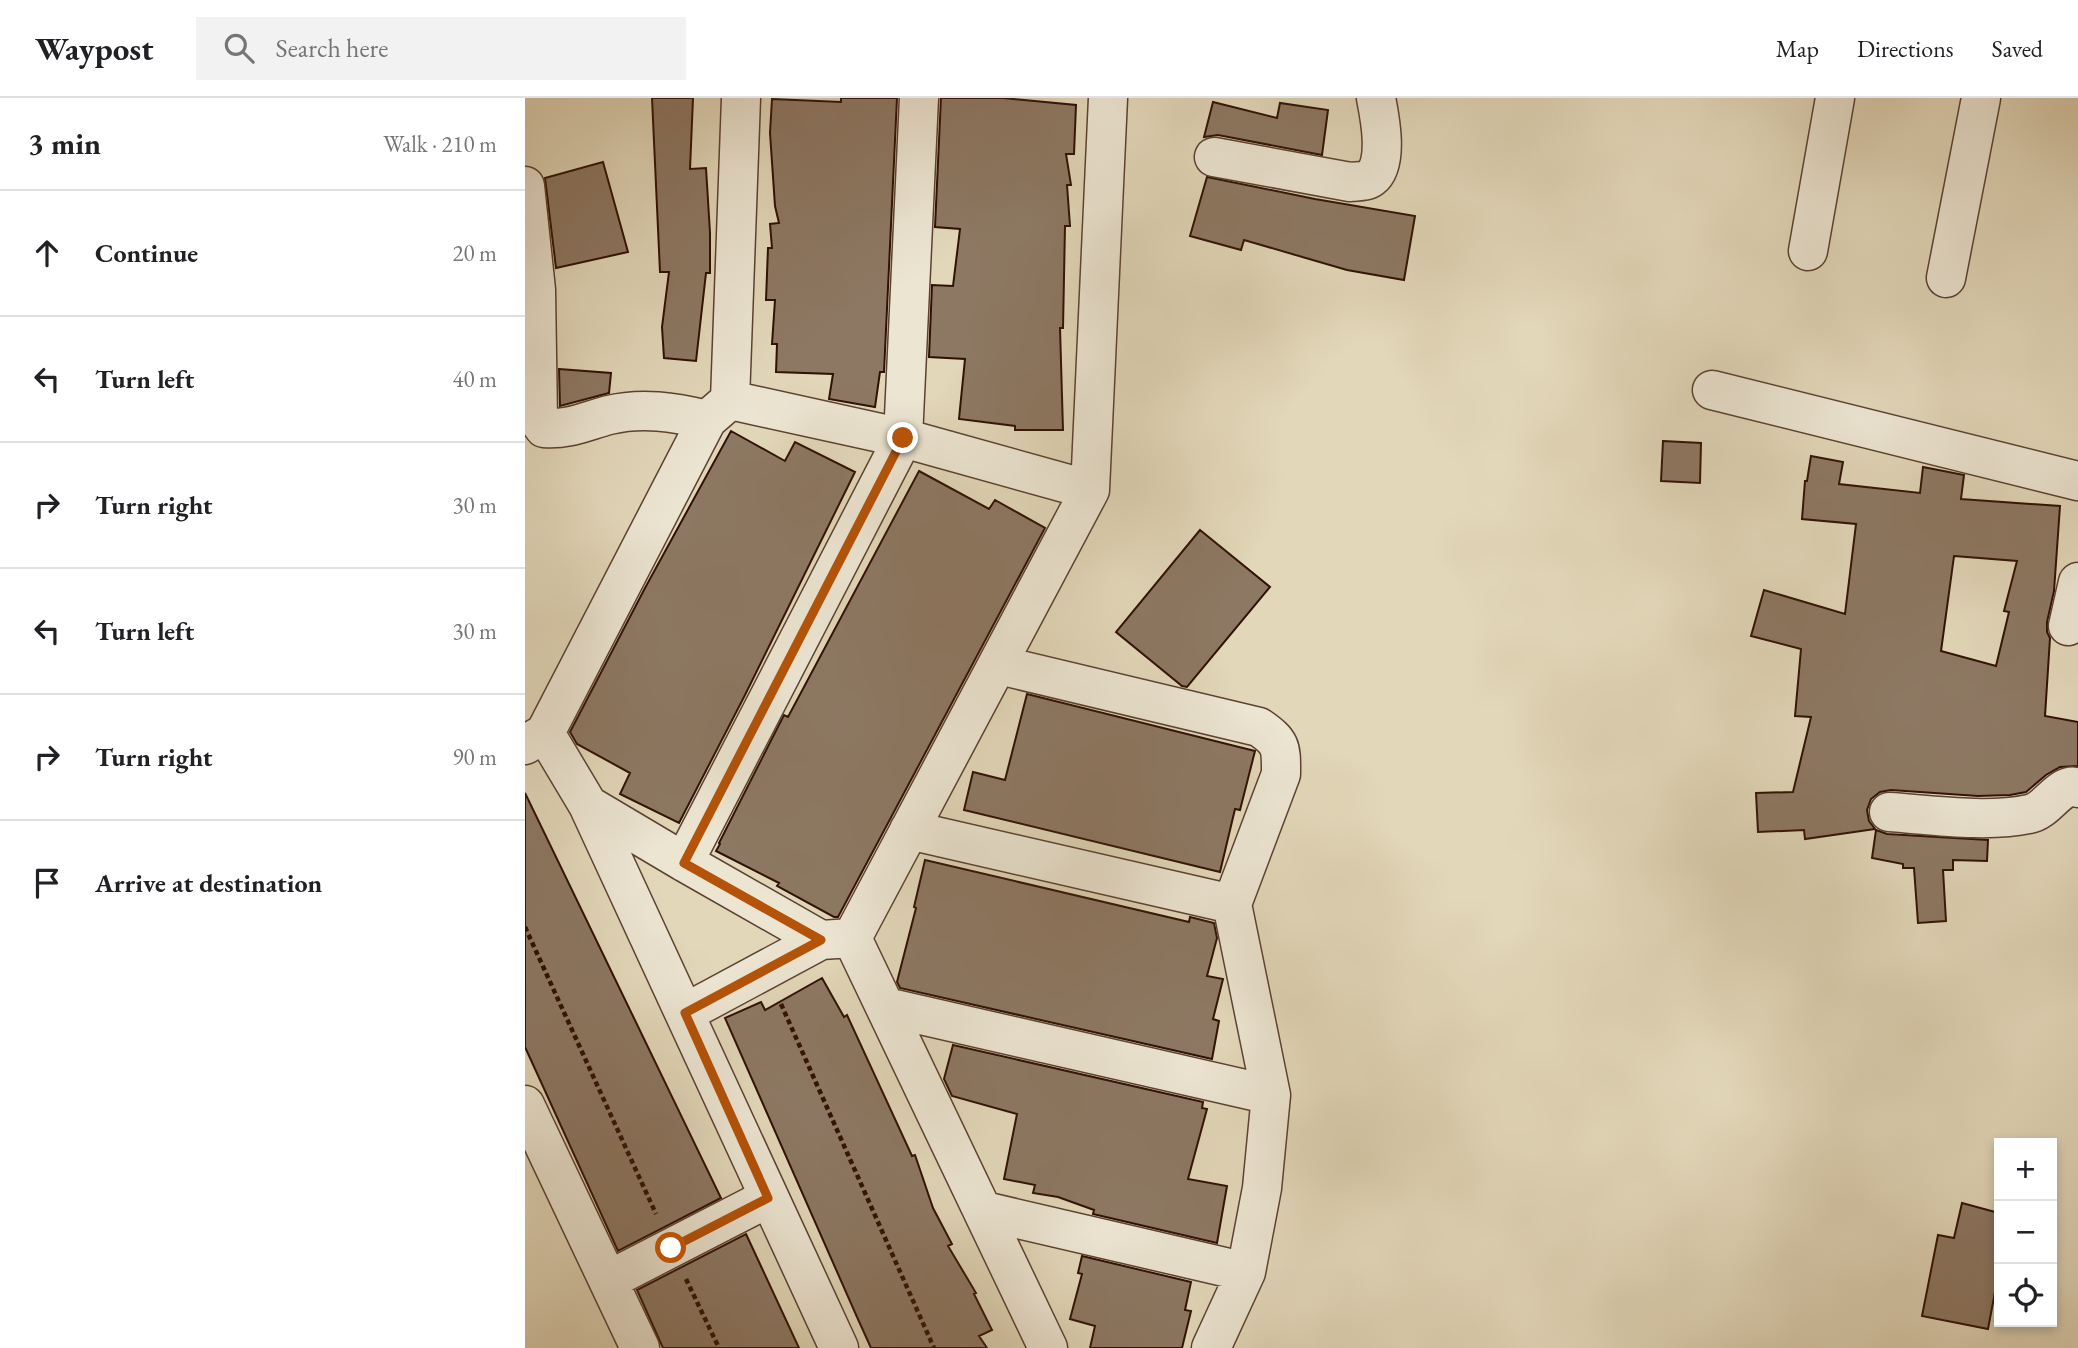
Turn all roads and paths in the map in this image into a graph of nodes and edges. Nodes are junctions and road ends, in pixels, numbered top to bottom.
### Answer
1 (741, 98) edge
2 (919, 98) edge
3 (1108, 98) edge
4 (1375, 98) edge
5 (1835, 98) edge
6 (1981, 98) edge
7 (1214, 157) dead end
8 (525, 186) edge
9 (1808, 251) dead end
10 (1946, 278) dead end
11 (1712, 390) dead end
12 (718, 410) junction
13 (903, 438) junction
14 (2078, 481) edge
15 (1090, 490) junction
16 (2078, 582) edge
17 (2069, 626) dead end
18 (999, 665) junction
19 (535, 739) edge
20 (2078, 788) edge
21 (588, 805) junction
22 (1889, 812) dead end
23 (909, 830) junction
24 (684, 863) junction
25 (1232, 904) junction
26 (525, 927) edge
27 (837, 939) junction
28 (765, 969) junction
29 (886, 1007) junction
30 (685, 1013) junction
31 (1271, 1095) junction
32 (525, 1105) edge
33 (768, 1198) junction
34 (984, 1211) junction
35 (671, 1248) junction
36 (1246, 1272) junction
37 (609, 1280) junction
38 (640, 1348) edge
39 (719, 1348) edge
40 (839, 1348) edge
41 (934, 1348) edge
42 (1048, 1348) edge
43 (1211, 1348) edge

1 - 12 street
2 - 13 street
3 - 15 street
4 - 7 street
5 - 9 street
6 - 10 street
8 - 12 street
11 - 14 street
12 - 13 street
12 - 19 street
13 - 15 street
13 - 24 street
15 - 18 street
16 - 17 street
18 - 23 street
18 - 25 street
19 - 21 street
20 - 22 street
21 - 24 street
21 - 30 street
23 - 25 street
23 - 27 street
24 - 27 street
25 - 31 street
26 - 35 path
27 - 28 street
27 - 29 street
28 - 30 street
28 - 41 path
29 - 31 street
29 - 34 street
30 - 33 street
31 - 36 street
32 - 37 street
33 - 35 street
33 - 40 street
34 - 36 street
34 - 42 street
35 - 37 street
35 - 39 path
36 - 43 street
37 - 38 street

